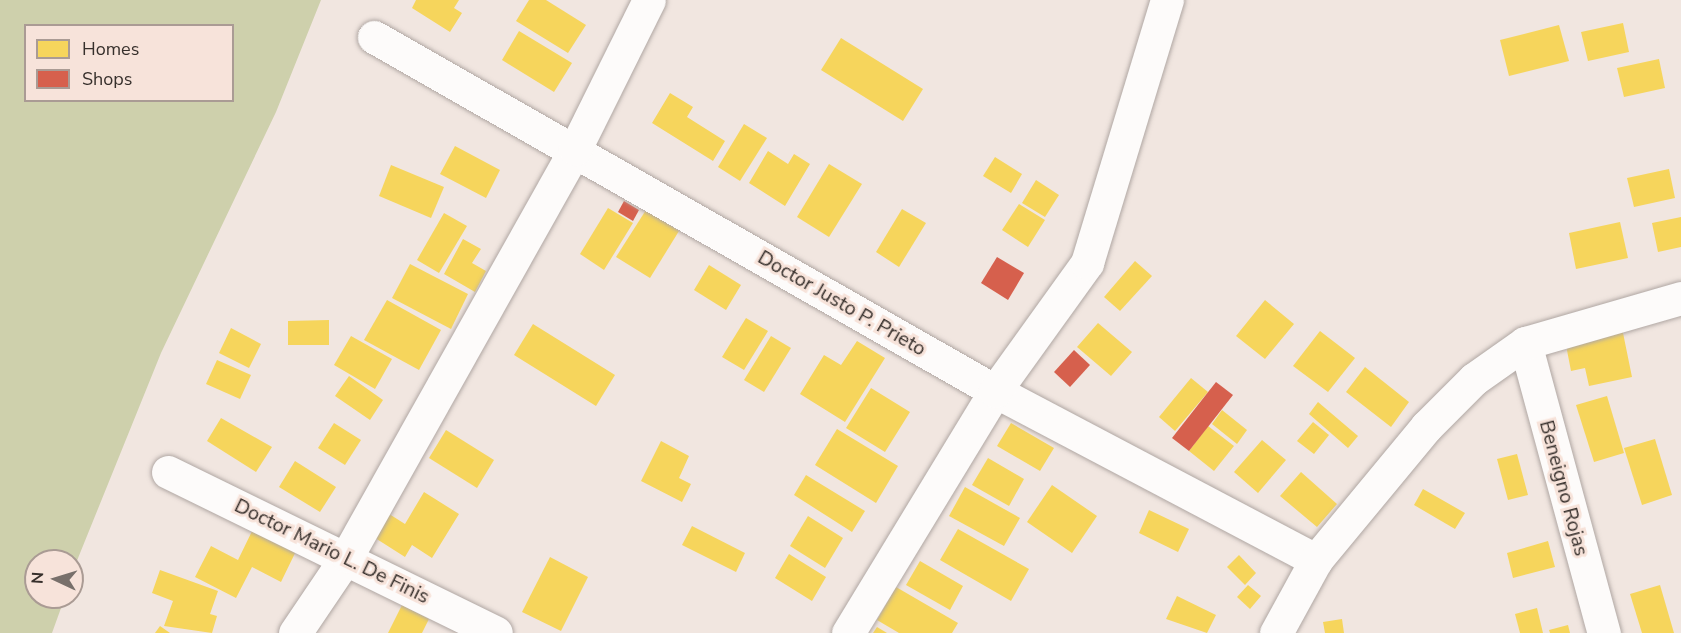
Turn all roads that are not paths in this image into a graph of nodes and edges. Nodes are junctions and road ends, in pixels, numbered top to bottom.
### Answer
1 (649, 0) edge
2 (1167, 0) edge
3 (374, 37) dead end
4 (575, 149) junction
5 (1681, 298) edge
6 (1525, 343) junction
7 (995, 391) junction
8 (168, 472) dead end
9 (346, 556) junction
10 (1316, 560) junction
11 (295, 633) edge
12 (496, 633) edge
13 (848, 633) edge
14 (1276, 633) edge
15 (1604, 633) edge

1 - 4 street
2 - 7 street
3 - 4 street, Doctor Justo P. Prieto
4 - 7 street, Doctor Justo P. Prieto
4 - 9 street
5 - 6 street
6 - 10 street
6 - 15 street, Beneigno Rojas
7 - 10 street, Doctor Justo P. Prieto
7 - 13 street
8 - 9 street, Doctor Mario L. De Finis
9 - 11 street
9 - 12 street, Doctor Mario L. De Finis
10 - 14 street

